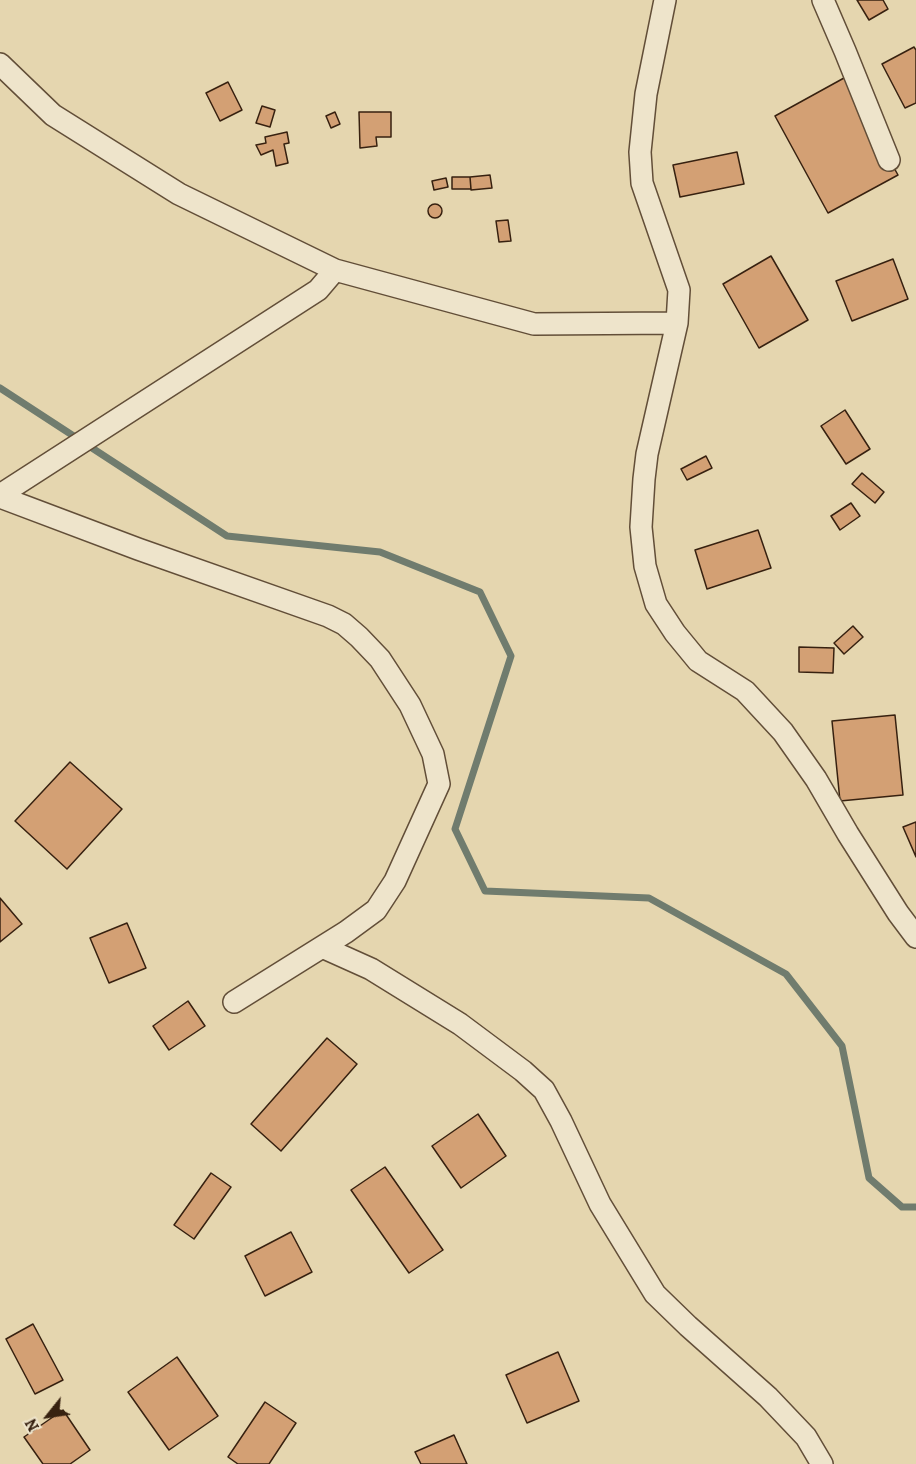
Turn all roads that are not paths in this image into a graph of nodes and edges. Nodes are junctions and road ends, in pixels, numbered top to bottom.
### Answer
1 (665, 0) edge
2 (823, 0) edge
3 (0, 64) edge
4 (889, 160) dead end
5 (335, 270) junction
6 (677, 323) junction
7 (0, 496) edge
8 (916, 937) edge
9 (322, 947) junction
10 (234, 1002) dead end
11 (822, 1464) edge

1 - 6 street
2 - 4 street
3 - 5 street
5 - 6 street
5 - 7 street
6 - 8 street
7 - 9 street
9 - 10 street
9 - 11 street

